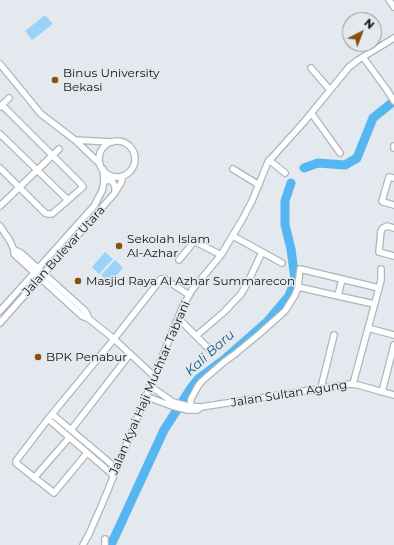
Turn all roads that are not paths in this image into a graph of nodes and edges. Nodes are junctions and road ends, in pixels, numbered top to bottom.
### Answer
1 (389, 0) edge
2 (394, 7) edge
3 (394, 38) edge
4 (363, 57) junction
5 (0, 64) edge
6 (311, 68) dead end
7 (330, 90) junction
8 (9, 98) dead end
9 (393, 99) edge
10 (1, 106) edge
11 (312, 114) junction
12 (0, 134) edge
13 (75, 140) junction
14 (112, 142) junction
15 (59, 149) dead end
16 (340, 153) dead end
17 (52, 155) junction
18 (269, 160) junction
19 (102, 167) junction
20 (0, 168) edge
21 (233, 169) dead end
22 (38, 170) junction
23 (285, 173) dead end
24 (124, 176) junction
25 (392, 177) edge
26 (104, 182) junction
27 (259, 185) junction
28 (20, 187) junction
29 (114, 194) junction
30 (68, 200) junction
31 (394, 205) edge
32 (0, 206) edge
33 (0, 226) edge
34 (394, 228) edge
35 (233, 236) junction
36 (262, 252) junction
37 (221, 255) junction
38 (394, 256) edge
39 (179, 260) dead end
40 (282, 263) dead end
41 (381, 269) dead end
42 (36, 270) junction
43 (42, 276) junction
44 (342, 279) junction
45 (298, 287) junction
46 (379, 288) junction
47 (189, 295) junction
48 (338, 296) junction
49 (374, 304) junction
50 (0, 311) edge
51 (178, 318) junction
52 (0, 323) edge
53 (368, 328) junction
54 (334, 334) dead end
55 (394, 335) edge
56 (196, 336) junction
57 (114, 339) junction
58 (394, 345) edge
59 (212, 352) dead end
60 (130, 354) junction
61 (392, 363) edge
62 (154, 376) junction
63 (353, 384) junction
64 (150, 386) junction
65 (321, 388) junction
66 (382, 392) junction
67 (394, 395) edge
68 (146, 396) junction
69 (173, 404) junction
70 (189, 407) junction
71 (52, 414) junction
72 (48, 419) junction
73 (71, 430) junction
74 (69, 438) junction
75 (87, 453) junction
76 (116, 468) junction
77 (113, 475) junction
78 (34, 478) junction
79 (105, 538) dead end
80 (83, 545) edge
81 (105, 545) edge

1 - 2 street
3 - 4 street, Jalan Kyai Haji Muchtar Tabrani
4 - 7 street, Jalan Kyai Haji Muchtar Tabrani
4 - 9 street
5 - 13 street
6 - 7 street
7 - 11 street, Jalan Kyai Haji Muchtar Tabrani
8 - 10 street
10 - 17 street
11 - 16 street
11 - 18 street, Jalan Kyai Haji Muchtar Tabrani
12 - 22 street
13 - 14 street
13 - 19 street
14 - 19 street
14 - 24 street
15 - 17 street
17 - 22 street
17 - 30 street
18 - 23 street
18 - 27 street, Jalan Kyai Haji Muchtar Tabrani
19 - 24 street
19 - 26 street, Jalan Bulevar Utara
20 - 28 street
21 - 27 street
22 - 28 street
22 - 30 street
24 - 29 street, Jalan Bulevar Utara
25 - 31 street
26 - 29 street
26 - 42 street, Jalan Bulevar Utara
27 - 35 street, Jalan Kyai Haji Muchtar Tabrani
28 - 30 street
28 - 32 street
29 - 43 street, Jalan Bulevar Utara
33 - 42 street
34 - 38 street
35 - 36 street
35 - 37 street, Jalan Kyai Haji Muchtar Tabrani
36 - 40 street
36 - 56 street
37 - 39 street
37 - 47 street, Jalan Kyai Haji Muchtar Tabrani
41 - 46 street
42 - 43 street
42 - 50 street, Jalan Bulevar Utara
43 - 52 street, Jalan Bulevar Utara
43 - 57 street
44 - 45 street
44 - 46 street
44 - 48 street
45 - 48 street
45 - 70 street
46 - 49 street
47 - 51 street, Jalan Kyai Haji Muchtar Tabrani
47 - 57 street
48 - 49 street
49 - 53 street
51 - 56 street
51 - 62 street, Jalan Kyai Haji Muchtar Tabrani
53 - 55 street
53 - 63 street
54 - 65 street
56 - 59 street
57 - 60 street
57 - 71 street
58 - 61 street
60 - 62 street
60 - 73 street
61 - 66 street
62 - 64 street, Jalan Kyai Haji Muchtar Tabrani
63 - 65 street, Jalan Sultan Agung
63 - 66 street, Jalan Sultan Agung
64 - 68 street, Jalan Kyai Haji Muchtar Tabrani
64 - 69 street
65 - 70 street, Jalan Sultan Agung
66 - 67 street, Jalan Sultan Agung
68 - 69 street
68 - 76 street, Jalan Kyai Haji Muchtar Tabrani
69 - 70 street, Jalan Sultan Agung
71 - 72 street
71 - 73 street
72 - 74 street
72 - 78 street
73 - 76 street
74 - 75 street
74 - 78 street
75 - 77 street
75 - 78 street
76 - 77 street, Jalan Kyai Haji Muchtar Tabrani
77 - 80 street, Jalan Kyai Haji Muchtar Tabrani
79 - 81 street

